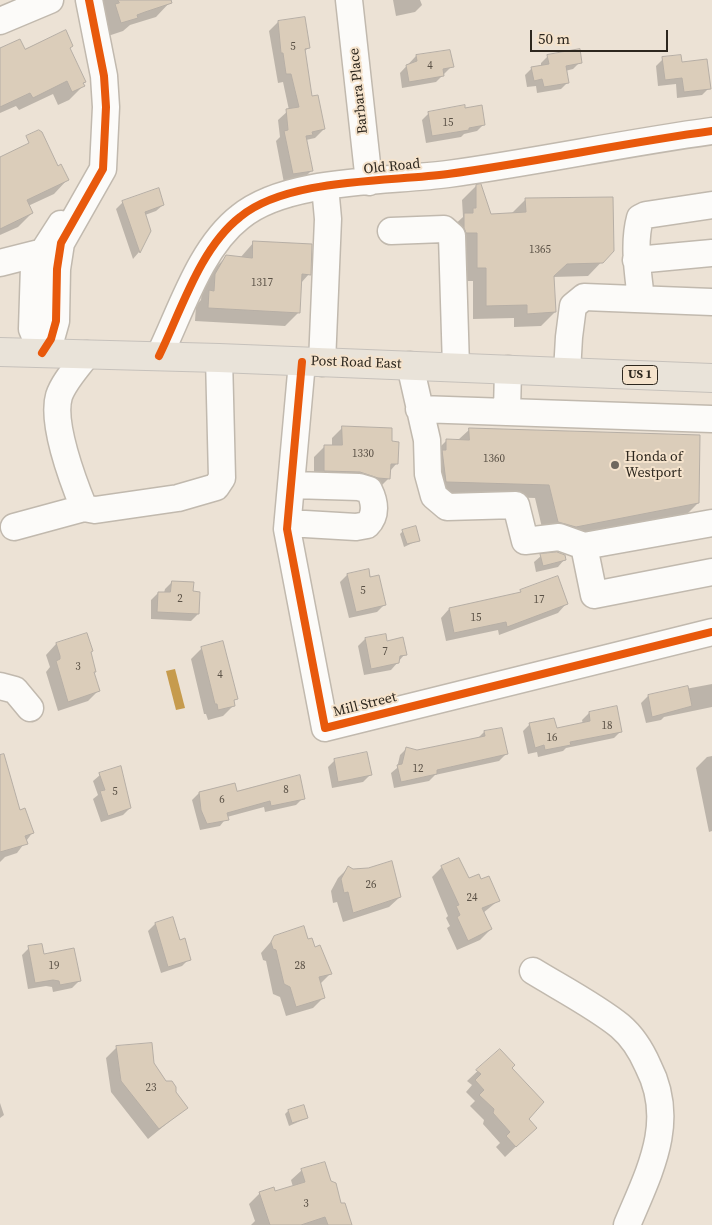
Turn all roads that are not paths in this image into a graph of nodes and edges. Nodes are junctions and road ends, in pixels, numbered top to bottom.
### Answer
1 (50, 0) edge
2 (89, 0) edge
3 (349, 0) edge
4 (0, 21) edge
5 (712, 130) edge
6 (103, 147) junction
7 (369, 182) junction
8 (326, 186) junction
9 (712, 205) edge
10 (391, 231) dead end
11 (43, 252) junction
12 (712, 252) edge
13 (636, 260) junction
14 (0, 263) edge
15 (641, 299) junction
16 (712, 302) edge
17 (0, 352) edge
18 (42, 353) junction
19 (87, 354) junction
20 (159, 356) junction
21 (219, 358) junction
22 (312, 362) junction
23 (410, 365) junction
24 (456, 367) junction
25 (508, 369) junction
26 (568, 372) junction
27 (712, 378) edge
28 (419, 410) junction
29 (507, 412) junction
30 (712, 419) edge
31 (293, 485) junction
32 (84, 508) junction
33 (288, 523) junction
34 (712, 523) edge
35 (14, 527) dead end
36 (584, 546) junction
37 (712, 572) edge
38 (712, 632) edge
39 (0, 686) edge
40 (30, 708) dead end
41 (532, 971) dead end
42 (627, 1225) edge

1 - 4 street
2 - 6 street
3 - 7 street, Barbara Place
5 - 7 street, Old Road
6 - 11 street
6 - 18 street
7 - 8 street, Old Road
8 - 20 street, Old Road
8 - 22 street, Mill Street
9 - 13 street
10 - 24 street
11 - 14 street
11 - 18 street
12 - 13 street
13 - 15 street
15 - 16 street
15 - 26 street
17 - 18 main road, Post Road East / US 1
18 - 19 main road, Post Road East / US 1
19 - 20 main road, Post Road East / US 1
19 - 32 street
20 - 21 main road, Post Road East / US 1
21 - 22 main road, Post Road East / US 1
21 - 32 street
22 - 23 main road, Post Road East / US 1
22 - 31 street, Mill Street
23 - 24 main road, Post Road East / US 1
23 - 28 street
24 - 25 main road, Post Road East / US 1
25 - 26 main road, Post Road East / US 1
25 - 29 street
26 - 27 main road, Post Road East / US 1
28 - 29 street
28 - 36 street
29 - 30 street
31 - 33 street, Mill Street
31 - 33 street
32 - 35 street
33 - 38 street, Mill Street
34 - 36 street
36 - 37 street
39 - 40 street
41 - 42 street

